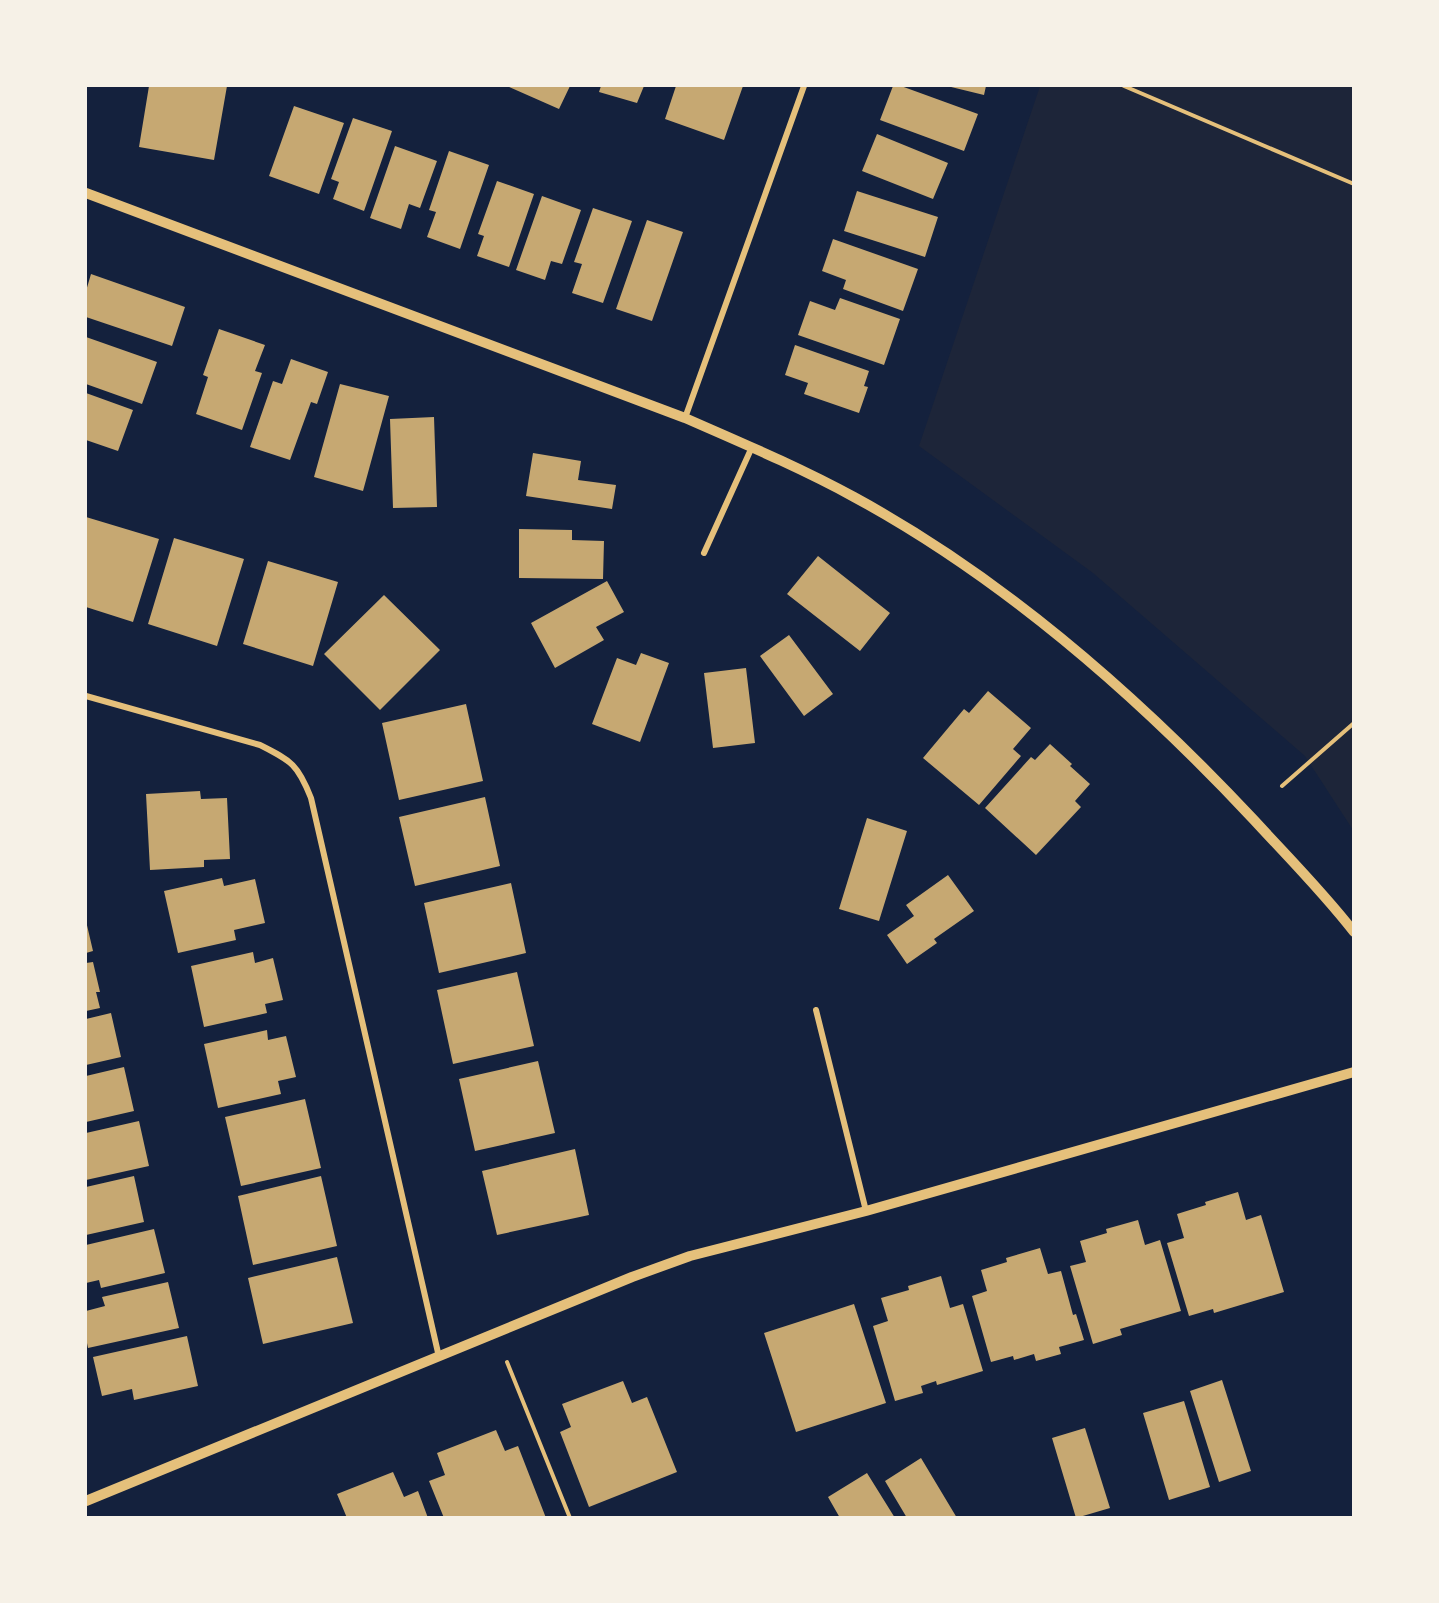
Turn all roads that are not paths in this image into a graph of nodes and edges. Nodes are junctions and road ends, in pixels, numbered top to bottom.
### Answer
1 (804, 86) edge
2 (86, 193) edge
3 (685, 418) junction
4 (752, 447) junction
5 (704, 553) dead end
6 (86, 696) edge
7 (1353, 932) edge
8 (816, 1010) dead end
9 (1353, 1072) edge
10 (866, 1211) junction
11 (439, 1357) junction
12 (86, 1500) edge

1 - 3 street
2 - 3 street
3 - 4 street
4 - 5 street
4 - 7 street
6 - 11 street
8 - 10 street
9 - 10 street
10 - 11 street
11 - 12 street

